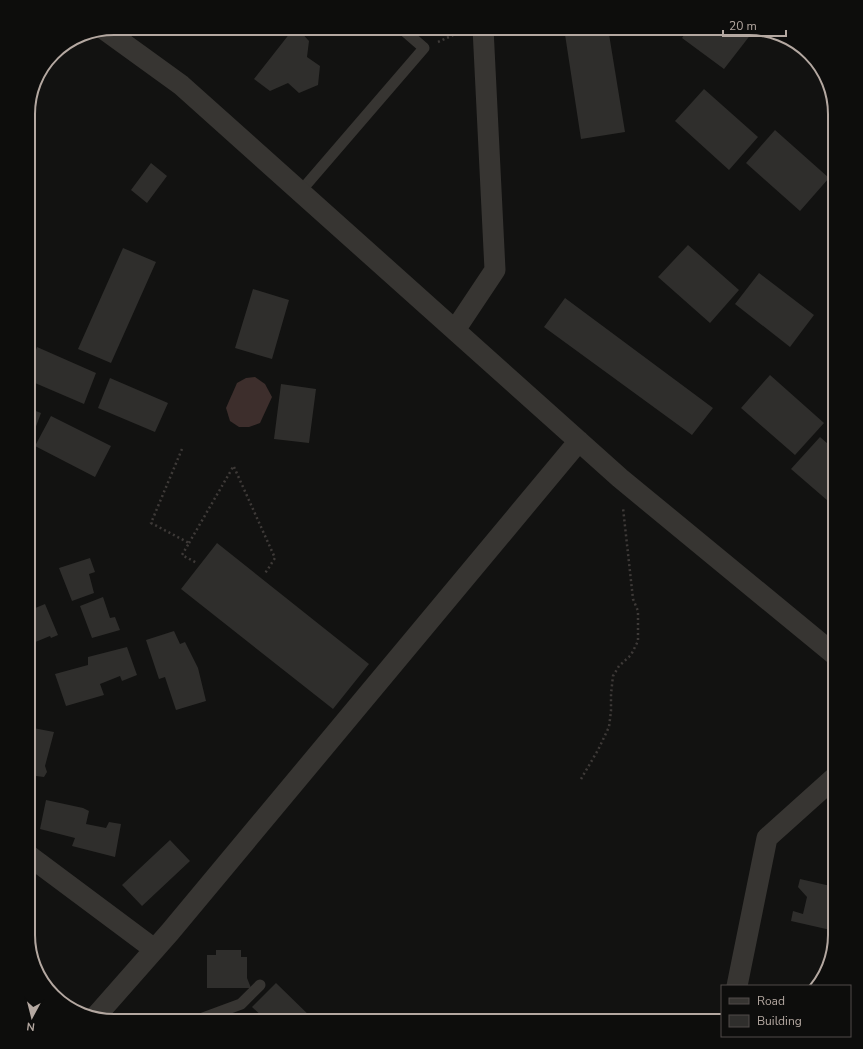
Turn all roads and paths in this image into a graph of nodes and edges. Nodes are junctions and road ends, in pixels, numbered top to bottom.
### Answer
1 (112, 35) edge
2 (409, 35) edge
3 (458, 35) edge
4 (475, 35) edge
5 (424, 48) junction
6 (300, 192) junction
7 (455, 330) junction
8 (579, 441) junction
9 (182, 449) dead end
10 (620, 478) junction
11 (189, 543) junction
12 (197, 563) dead end
13 (264, 575) dead end
14 (828, 649) edge
15 (581, 779) dead end
16 (828, 783) edge
17 (35, 860) edge
18 (154, 950) junction
19 (260, 985) dead end
20 (737, 985) edge
21 (99, 1012) edge
22 (214, 1014) edge

1 - 6 street
2 - 5 lane
3 - 5 path
4 - 7 street
5 - 6 lane
6 - 7 street
7 - 8 street
8 - 10 street
8 - 18 street
9 - 11 path
10 - 14 street
10 - 15 path
11 - 12 path
11 - 13 path
16 - 20 street
17 - 18 street
18 - 21 street
19 - 22 lane

